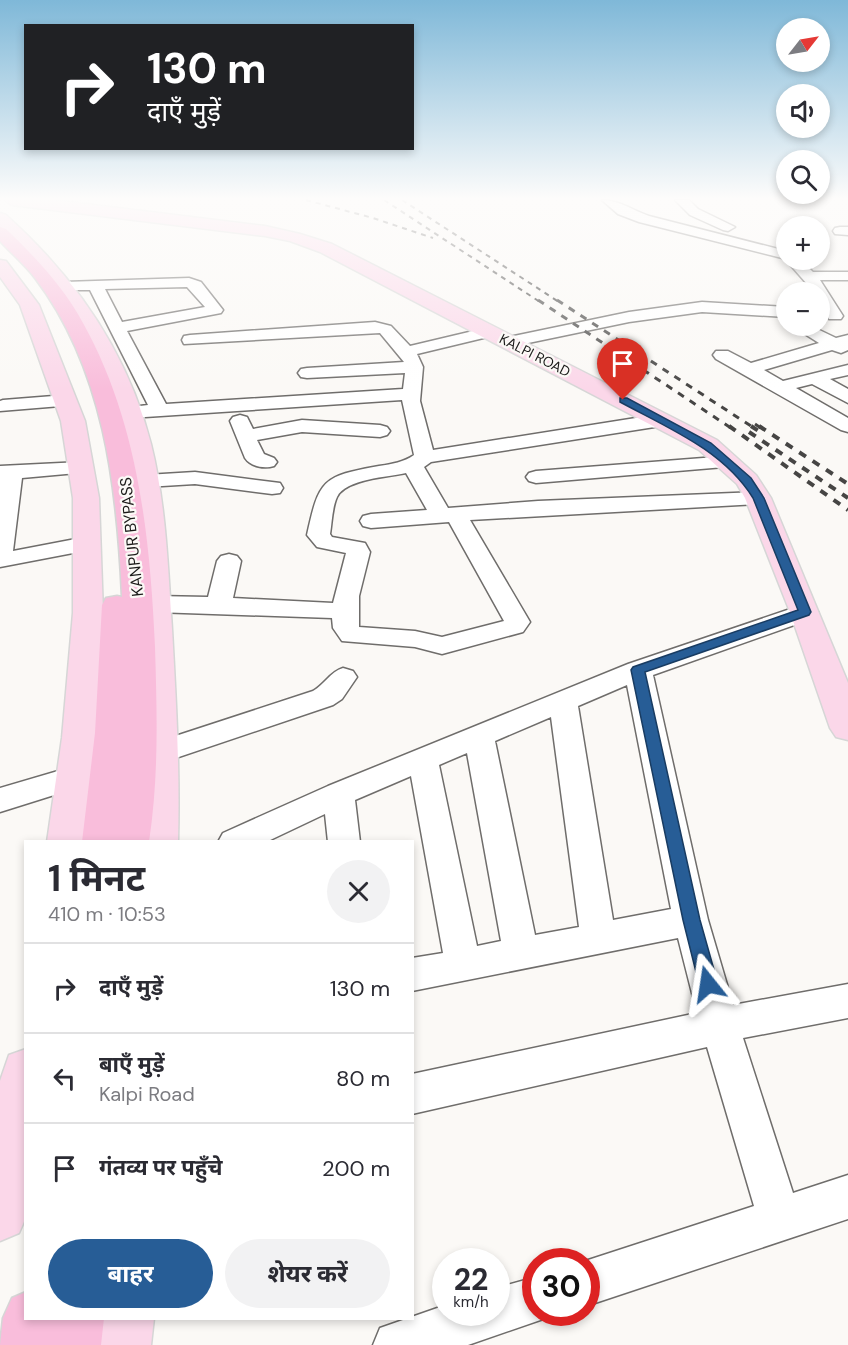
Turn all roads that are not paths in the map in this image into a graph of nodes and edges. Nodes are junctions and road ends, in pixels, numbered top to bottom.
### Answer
1 (14, 263) edge
2 (31, 263) edge
3 (47, 263) edge
4 (355, 263) edge
5 (804, 270) edge
6 (3, 271) edge
7 (810, 276) junction
8 (848, 276) edge
9 (150, 283) junction
10 (64, 285) junction
11 (95, 285) junction
12 (776, 313) edge
13 (834, 316) edge
14 (176, 318) junction
15 (117, 328) junction
16 (337, 328) junction
17 (297, 331) junction
18 (490, 332) junction
19 (823, 336) edge
20 (509, 342) junction
21 (843, 345) edge
22 (722, 355) dead end
23 (410, 360) junction
24 (748, 369) junction
25 (357, 370) junction
26 (845, 370) dead end
27 (307, 373) junction
28 (814, 378) junction
29 (780, 387) junction
30 (411, 394) junction
31 (848, 397) edge
32 (66, 401) junction
33 (315, 401) junction
34 (1, 403) edge
35 (233, 406) junction
36 (160, 410) junction
37 (130, 412) junction
38 (661, 420) junction
39 (848, 426) edge
40 (380, 431) dead end
41 (245, 435) junction
42 (418, 461) junction
43 (267, 462) dead end
44 (729, 462) junction
45 (81, 468) junction
46 (6, 472) edge
47 (536, 477) dead end
48 (146, 481) junction
49 (272, 488) dead end
50 (758, 498) junction
51 (449, 516) junction
52 (371, 521) dead end
53 (86, 544) junction
54 (0, 560) edge
55 (229, 561) dead end
56 (155, 604) junction
57 (219, 605) junction
58 (344, 611) junction
59 (805, 612) junction
60 (638, 670) junction
61 (343, 676) dead end
62 (563, 701) junction
63 (848, 728) edge
64 (479, 736) junction
65 (423, 759) junction
66 (115, 787) edge
67 (339, 794) junction
68 (0, 800) edge
69 (102, 840) edge
70 (128, 840) edge
71 (156, 840) edge
72 (238, 840) edge
73 (344, 840) edge
74 (691, 920) junction
75 (598, 938) junction
76 (521, 953) junction
77 (463, 965) junction
78 (414, 975) edge
79 (848, 1001) edge
80 (720, 1027) junction
81 (24, 1083) edge
82 (414, 1094) edge
83 (848, 1197) edge
84 (0, 1214) edge
85 (780, 1220) junction
86 (600, 1278) edge
87 (32, 1320) edge
88 (75, 1320) edge
89 (125, 1320) edge
90 (454, 1326) edge
91 (28, 1345) edge
92 (72, 1345) edge
93 (122, 1345) edge
94 (397, 1345) edge

1 - 66 highway, KANPUR BYPASS
2 - 66 highway, KANPUR BYPASS
3 - 10 main road
4 - 18 main road, KALPI ROAD
5 - 7 street
6 - 32 main road
7 - 8 street
7 - 13 street
9 - 11 street
9 - 14 street
9 - 14 street
10 - 11 street
10 - 37 main road
11 - 15 street
12 - 20 street
14 - 15 street
14 - 17 street
15 - 36 street
16 - 17 street
16 - 23 street
16 - 25 street
17 - 27 street
18 - 20 main road, KALPI ROAD
18 - 23 street
19 - 21 street
20 - 38 main road, KALPI ROAD
21 - 24 street
22 - 24 street
23 - 25 street
23 - 30 street
24 - 29 street
25 - 27 street
26 - 28 street
27 - 33 street
28 - 29 street
28 - 31 street
29 - 39 street
30 - 33 street
30 - 42 street
32 - 34 street
32 - 45 main road
33 - 35 street
35 - 36 street
35 - 41 street
36 - 37 street
37 - 48 main road
38 - 42 street
38 - 44 main road, KALPI ROAD
40 - 41 street
41 - 43 street
42 - 51 street
42 - 58 street
44 - 47 street
44 - 50 main road, KALPI ROAD
45 - 46 street
45 - 53 main road
46 - 54 street
48 - 49 street
48 - 56 main road
50 - 51 street
50 - 59 main road, KALPI ROAD
51 - 52 street
51 - 58 street
53 - 54 street
53 - 66 main road
55 - 57 street
56 - 57 street
56 - 66 main road
57 - 58 street
59 - 60 street
59 - 63 main road, KALPI ROAD
60 - 62 street
60 - 74 street
61 - 66 street
62 - 64 street
62 - 75 street
64 - 65 street
64 - 76 street
65 - 67 street
65 - 77 street
66 - 68 street
66 - 69 highway, KANPUR BYPASS
66 - 70 highway, KANPUR BYPASS
66 - 71 main road
67 - 72 street
67 - 73 street
74 - 75 street
74 - 80 street
75 - 76 street
76 - 77 street
77 - 78 street
79 - 80 street
80 - 82 street
80 - 85 street
81 - 84 main road
83 - 85 street
85 - 86 street
87 - 91 highway
88 - 92 highway
89 - 93 main road
90 - 94 street

